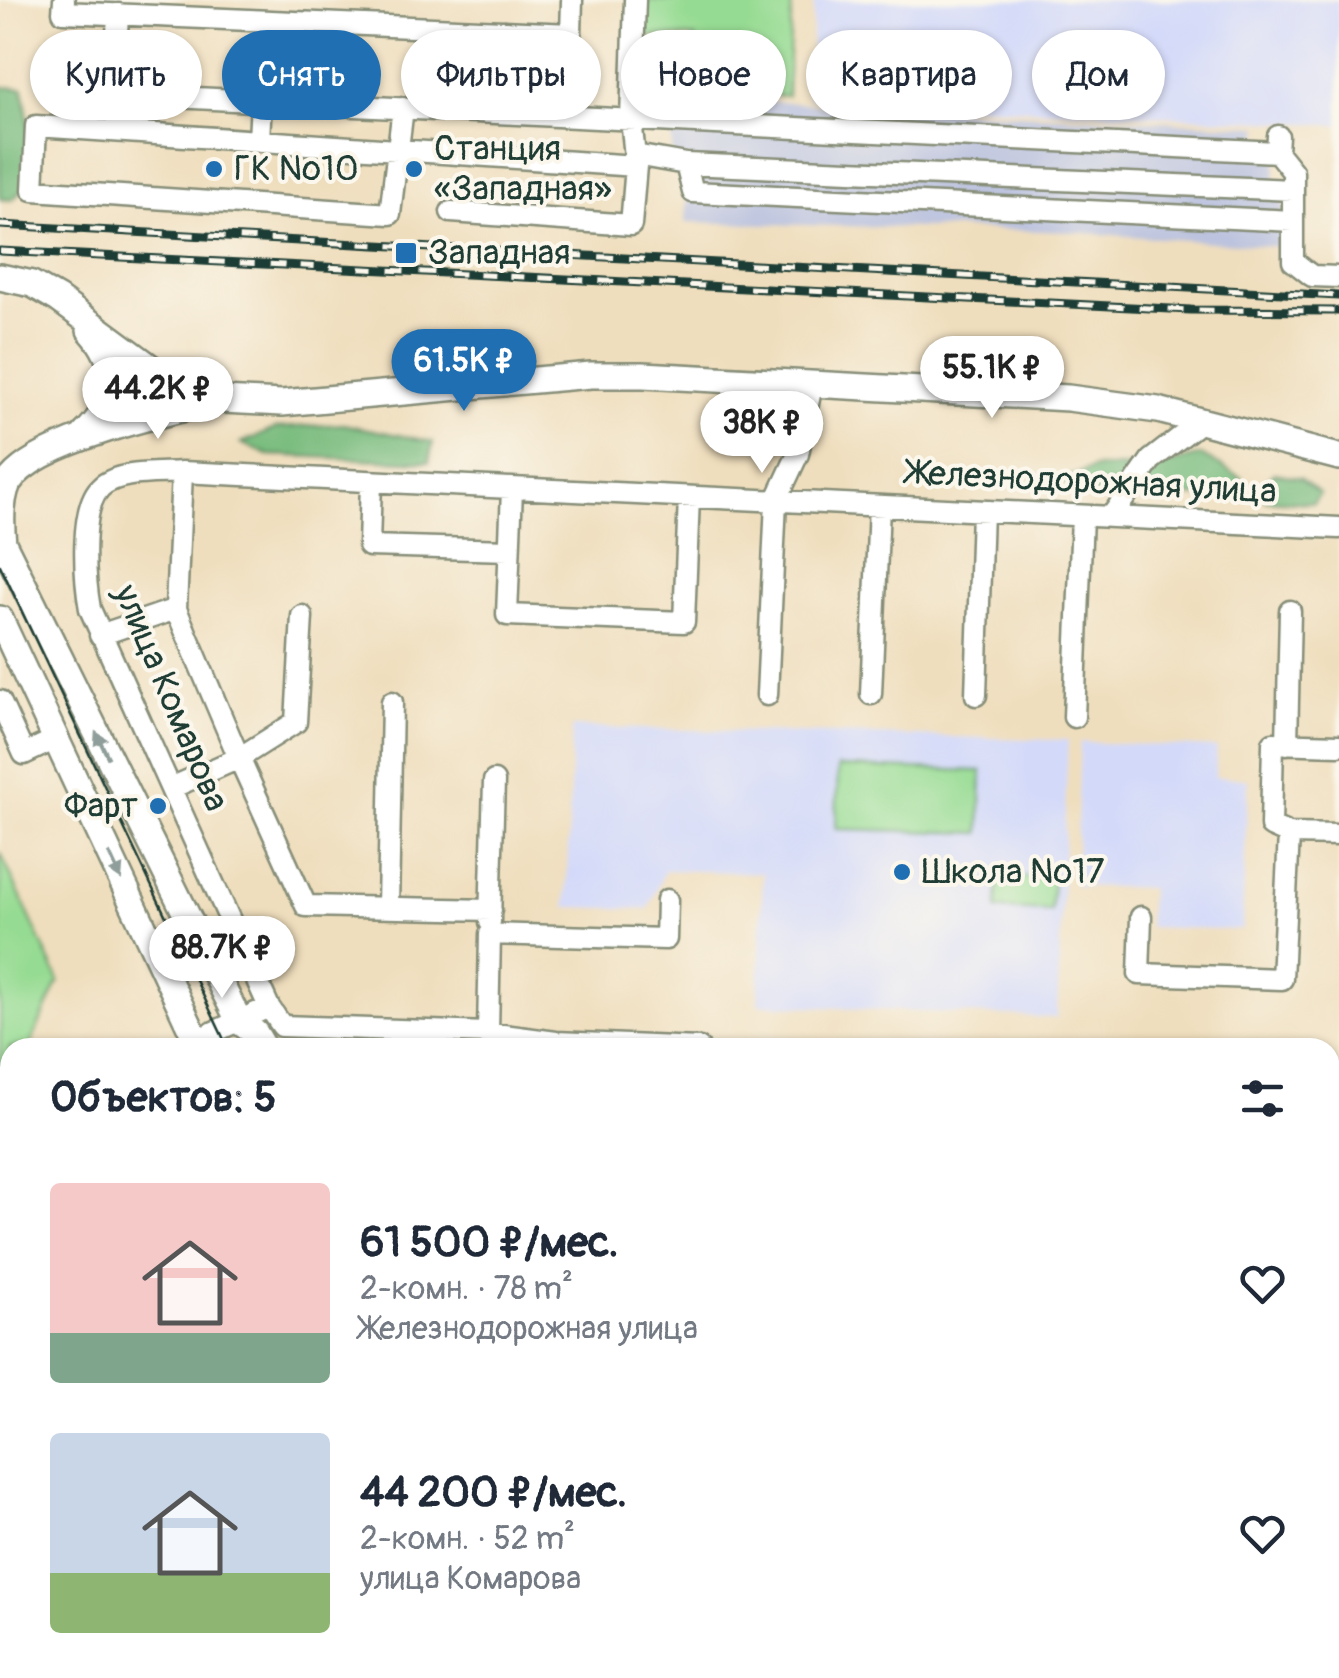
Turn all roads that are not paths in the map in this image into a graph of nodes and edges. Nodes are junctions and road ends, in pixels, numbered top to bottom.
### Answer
1 (64, 0) edge
2 (572, 0) edge
3 (634, 0) edge
4 (118, 14) junction
5 (117, 30) edge
6 (482, 30) edge
7 (570, 30) edge
8 (633, 30) edge
9 (83, 120) edge
10 (261, 120) edge
11 (401, 120) edge
12 (631, 120) edge
13 (657, 120) edge
14 (74, 128) junction
15 (260, 140) junction
16 (397, 150) junction
17 (636, 161) junction
18 (686, 164) junction
19 (1293, 190) junction
20 (450, 212) dead end
21 (1293, 221) junction
22 (0, 277) edge
23 (1339, 277) edge
24 (58, 299) junction
25 (812, 384) junction
26 (222, 400) junction
27 (1200, 422) junction
28 (81, 438) junction
29 (0, 457) edge
30 (42, 457) junction
31 (1339, 457) edge
32 (182, 472) junction
33 (372, 482) junction
34 (512, 489) junction
35 (689, 497) junction
36 (776, 501) junction
37 (878, 506) junction
38 (982, 511) junction
39 (1082, 516) junction
40 (1110, 518) junction
41 (1339, 528) edge
42 (2, 540) edge
43 (510, 550) junction
44 (176, 608) junction
45 (1290, 611) dead end
46 (302, 616) dead end
47 (0, 619) edge
48 (100, 635) junction
49 (871, 694) dead end
50 (767, 695) dead end
51 (976, 695) dead end
52 (0, 701) edge
53 (392, 702) dead end
54 (1074, 717) dead end
55 (56, 739) junction
56 (1286, 744) junction
57 (1339, 745) edge
58 (239, 758) junction
59 (494, 781) dead end
60 (171, 788) junction
61 (1289, 834) junction
62 (1339, 836) edge
63 (667, 900) dead end
64 (388, 907) junction
65 (490, 910) junction
66 (1141, 917) dead end
67 (490, 934) junction
68 (269, 1007) junction
69 (239, 1021) junction
70 (488, 1032) junction
71 (195, 1038) edge
72 (209, 1038) edge
73 (258, 1038) edge
74 (519, 1038) edge

1 - 4 street
2 - 7 street
3 - 8 street
4 - 5 street
4 - 6 street
9 - 14 street
10 - 15 street
11 - 16 street
12 - 17 street
13 - 19 street
14 - 15 street
14 - 16 street
15 - 16 street
16 - 17 street
17 - 18 street
17 - 20 street
18 - 19 street
18 - 21 street
19 - 21 street
21 - 23 street
22 - 24 main road, Железнодорожная улица
24 - 26 main road, Железнодорожная улица
24 - 28 main road
25 - 26 main road, Железнодорожная улица
25 - 27 main road, Железнодорожная улица
25 - 36 street
26 - 28 main road
27 - 31 main road, Железнодорожная улица
27 - 40 street
28 - 30 main road
29 - 30 main road
30 - 42 main road
32 - 33 street, Железнодорожная улица
32 - 44 street
32 - 48 street, улица Комарова
33 - 34 street, Железнодорожная улица
33 - 43 street
34 - 35 street, Железнодорожная улица
34 - 43 street
35 - 36 street, Железнодорожная улица
35 - 43 street
36 - 37 street, Железнодорожная улица
36 - 50 street
37 - 38 street, Железнодорожная улица
37 - 49 street
38 - 39 street, Железнодорожная улица
38 - 51 street
39 - 40 street, Железнодорожная улица
39 - 54 street
40 - 41 street, Железнодорожная улица
69 -> 42 main road
44 - 48 street
44 - 58 street
45 - 56 street
46 - 58 street
47 - 55 main road
48 - 60 street, улица Комарова
52 - 55 street
53 - 64 street
55 -> 71 main road
56 - 57 street
56 - 61 street
58 - 60 street
58 - 64 street
59 - 65 street
60 - 68 street, улица Комарова
61 - 62 street
61 - 66 street
63 - 67 street
64 - 65 street
65 - 67 street
67 - 70 street
68 - 69 street
68 - 70 street
69 - 72 street
69 - 73 main road
70 - 74 street

